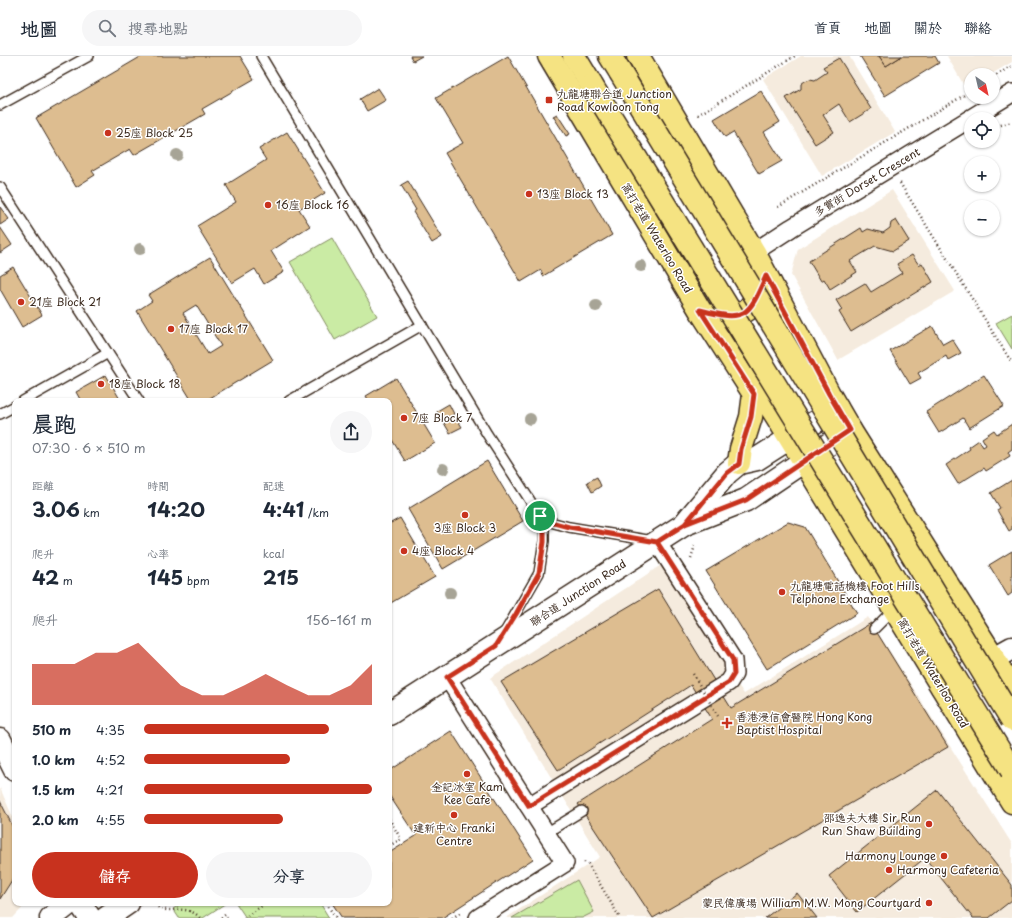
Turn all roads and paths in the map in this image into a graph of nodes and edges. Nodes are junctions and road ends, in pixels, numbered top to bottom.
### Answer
1 (89, 56) edge
2 (261, 56) edge
3 (548, 56) edge
4 (574, 56) edge
5 (638, 56) edge
6 (794, 56) edge
7 (615, 64) edge
8 (1012, 66) edge
9 (1000, 73) edge
10 (1012, 93) edge
11 (964, 95) edge
12 (0, 105) edge
13 (1012, 107) edge
14 (982, 112) edge
15 (985, 112) edge
16 (696, 116) dead end
17 (1012, 122) edge
18 (964, 123) edge
19 (1000, 125) edge
20 (897, 179) dead end
21 (0, 187) edge
22 (778, 207) dead end
23 (754, 252) junction
24 (766, 276) junction
25 (700, 310) junction
26 (422, 325) junction
27 (108, 353) junction
28 (1012, 363) edge
29 (754, 394) junction
30 (28, 398) edge
31 (137, 398) edge
32 (294, 398) edge
33 (12, 408) edge
34 (837, 408) junction
35 (0, 414) edge
36 (850, 430) junction
37 (790, 438) junction
38 (804, 461) junction
39 (739, 464) junction
40 (540, 516) junction
41 (685, 524) junction
42 (657, 542) junction
43 (894, 609) junction
44 (874, 629) dead end
45 (496, 646) junction
46 (1003, 653) edge
47 (693, 674) dead end
48 (447, 677) junction
49 (705, 683) dead end
50 (698, 687) dead end
51 (942, 687) junction
52 (1012, 692) edge
53 (1012, 700) edge
54 (392, 712) edge
55 (718, 716) dead end
56 (1012, 720) edge
57 (966, 729) junction
58 (0, 740) edge
59 (12, 764) edge
60 (1012, 771) edge
61 (1012, 802) edge
62 (529, 806) junction
63 (582, 811) dead end
64 (392, 827) edge
65 (546, 833) junction
66 (392, 844) edge
67 (582, 861) dead end
68 (66, 906) edge
69 (82, 906) edge
70 (124, 906) edge
71 (157, 906) edge
72 (262, 906) edge
73 (328, 906) edge
74 (51, 918) edge
75 (90, 918) edge
76 (106, 918) edge
77 (200, 918) edge
78 (221, 918) edge
79 (227, 918) edge
80 (244, 918) edge
81 (336, 918) edge
82 (478, 918) edge
83 (620, 918) edge

1 - 12 lane
2 - 26 lane
3 - 25 main road, 窩打老道 Waterloo Road
4 - 60 main road, 窩打老道 Waterloo Road, bridge
5 - 23 main road
6 - 16 path
7 - 56 main road, bridge
8 - 9 path
10 - 14 street, 多實街 Dorset Crescent
11 - 22 path
13 - 15 street, 多實街 Dorset Crescent
17 - 19 path
18 - 23 street, 多實街 Dorset Crescent
20 - 28 path
21 - 27 lane
23 - 24 main road
24 - 25 main road
24 - 34 main road
25 - 29 main road, 窩打老道 Waterloo Road
26 - 32 lane
26 - 40 lane
27 - 30 lane
27 - 31 lane
29 - 37 main road, 窩打老道 Waterloo Road
29 - 39 main road
33 - 35 lane
34 - 36 main road
34 - 37 main road, 聯合道 Junction Road
36 - 38 main road, 聯合道 Junction Road
36 - 46 main road
37 - 38 main road, 窩打老道 Waterloo Road
37 - 39 main road, 聯合道 Junction Road
38 - 41 main road, 聯合道 Junction Road
38 - 43 main road, 窩打老道 Waterloo Road
39 - 41 main road, 聯合道 Junction Road
40 - 42 lane
40 - 45 lane
41 - 42 main road, 聯合道 Junction Road
42 - 45 main road, 聯合道 Junction Road
42 - 62 street
43 - 44 lane
43 - 51 main road, 窩打老道 Waterloo Road
45 - 48 main road, 聯合道 Junction Road
46 - 51 main road
46 - 52 main road
47 - 55 path, bridge
48 - 54 main road, 聯合道 Junction Road
48 - 62 street
49 - 50 path
51 - 57 main road, 窩打老道 Waterloo Road
53 - 57 main road
57 - 61 main road, 窩打老道 Waterloo Road
58 - 59 main road
62 - 65 street
63 - 65 lane
64 - 66 path
65 - 82 street
67 - 83 path
68 - 74 main road
69 - 75 main road
70 - 76 main road
71 - 77 path
72 - 80 path
73 - 81 path
78 - 79 path

